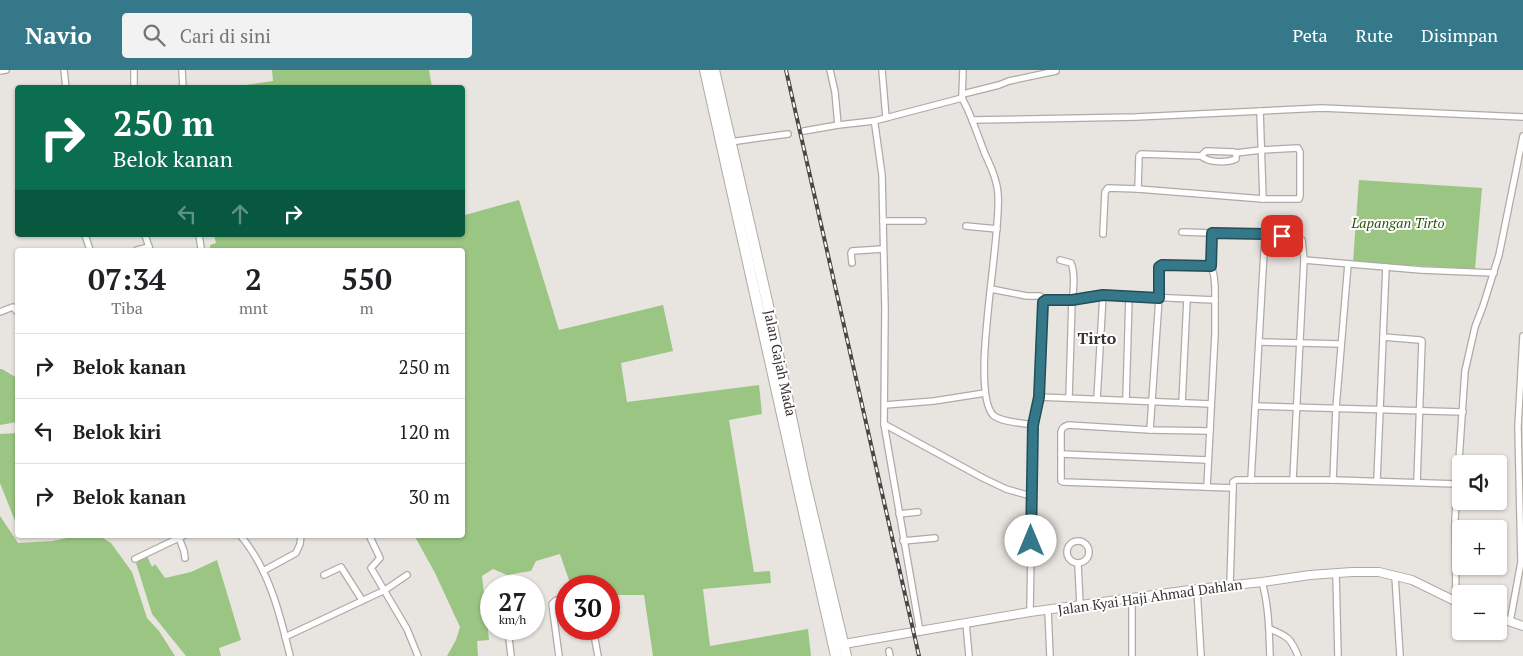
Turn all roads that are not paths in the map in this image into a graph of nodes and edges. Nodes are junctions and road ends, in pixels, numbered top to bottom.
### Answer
1 (6, 70) edge
2 (64, 70) edge
3 (134, 70) edge
4 (182, 70) edge
5 (705, 70) edge
6 (714, 70) edge
7 (830, 70) edge
8 (882, 70) edge
9 (963, 70) edge
10 (0, 71) edge
11 (1056, 71) edge
12 (66, 85) edge
13 (134, 85) edge
14 (183, 85) edge
15 (962, 96) junction
16 (1260, 111) junction
17 (1523, 117) edge
18 (886, 118) junction
19 (972, 120) junction
20 (874, 121) junction
21 (838, 125) junction
22 (804, 131) dead end
23 (788, 134) dead end
24 (1523, 136) edge
25 (730, 142) junction
26 (1261, 150) junction
27 (1236, 153) junction
28 (1201, 156) junction
29 (1138, 189) junction
30 (1263, 199) junction
31 (882, 221) junction
32 (923, 221) dead end
33 (966, 226) dead end
34 (997, 229) junction
35 (1182, 232) dead end
36 (1212, 233) junction
37 (1103, 234) dead end
38 (1264, 234) junction
39 (199, 237) edge
40 (201, 248) dead end
41 (883, 249) junction
42 (1060, 260) dead end
43 (1304, 260) junction
44 (852, 263) dead end
45 (1348, 264) junction
46 (1211, 266) junction
47 (1386, 267) junction
48 (1494, 273) junction
49 (991, 289) junction
50 (1103, 295) junction
51 (1129, 297) junction
52 (1159, 298) junction
53 (1187, 299) junction
54 (1072, 300) junction
55 (1215, 300) junction
56 (1044, 301) junction
57 (15, 309) edge
58 (0, 312) edge
59 (1523, 336) edge
60 (1383, 337) junction
61 (1258, 342) junction
62 (1300, 343) junction
63 (1341, 344) junction
64 (985, 393) junction
65 (1039, 397) junction
66 (1069, 398) junction
67 (1097, 399) junction
68 (1126, 400) junction
69 (1152, 401) junction
70 (1182, 403) junction
71 (1211, 404) junction
72 (885, 405) junction
73 (1256, 406) junction
74 (1297, 407) junction
75 (1336, 408) junction
76 (1379, 409) junction
77 (1419, 410) junction
78 (1462, 412) junction
79 (884, 424) junction
80 (1033, 425) junction
81 (1150, 430) junction
82 (1210, 431) junction
83 (1061, 454) junction
84 (1459, 455) edge
85 (1207, 460) junction
86 (1293, 479) junction
87 (1251, 480) junction
88 (1334, 480) junction
89 (1377, 480) junction
90 (1417, 482) junction
91 (1452, 484) edge
92 (1206, 487) junction
93 (1233, 488) junction
94 (1032, 496) junction
95 (1456, 510) edge
96 (918, 512) dead end
97 (899, 514) junction
98 (178, 538) joint
99 (242, 538) edge
100 (300, 538) edge
101 (370, 538) edge
102 (935, 538) dead end
103 (903, 541) junction
104 (185, 558) dead end
105 (135, 559) dead end
106 (1078, 564) dead end
107 (263, 571) junction
108 (1336, 573) junction
109 (324, 575) dead end
110 (407, 575) dead end
111 (1395, 576) junction
112 (822, 577) junction
113 (1262, 582) junction
114 (1230, 585) junction
115 (1457, 585) edge
116 (1197, 589) junction
117 (385, 590) junction
118 (1132, 599) junction
119 (362, 600) junction
120 (1452, 600) edge
121 (555, 601) edge
122 (1080, 605) junction
123 (1048, 610) junction
124 (1030, 612) junction
125 (1507, 621) edge
126 (1510, 622) junction
127 (966, 623) junction
128 (555, 626) edge
129 (1523, 626) edge
130 (1270, 629) junction
131 (920, 632) junction
132 (285, 637) junction
133 (509, 640) edge
134 (557, 640) edge
135 (595, 640) edge
136 (838, 649) edge
137 (290, 656) edge
138 (418, 656) edge
139 (511, 656) edge
140 (559, 656) edge
141 (598, 656) edge
142 (846, 656) edge
143 (969, 656) edge
144 (1050, 656) edge
145 (1132, 656) edge
146 (1200, 656) edge
147 (1270, 656) edge
148 (1298, 656) edge
149 (1338, 656) edge
150 (1400, 656) edge

1 - 10 street
2 - 12 street
3 - 13 street
4 - 14 street
5 - 112 highway, Jalan Gajah Mada
6 - 25 highway, Jalan Gajah Mada
7 - 21 street
8 - 18 street
9 - 15 street
11 - 15 street
15 - 18 street
15 - 19 street
16 - 17 street
16 - 19 street
16 - 26 street
18 - 20 street
19 - 34 street
20 - 21 street
20 - 31 street
21 - 22 street
23 - 25 street
24 - 48 street
25 - 112 highway, Jalan Gajah Mada
26 - 27 street
26 - 30 street
26 - 30 street
27 - 28 street
27 - 28 street
28 - 29 street
29 - 30 street
29 - 37 street
31 - 32 street
31 - 41 street
33 - 34 street
34 - 49 street
35 - 36 street
36 - 38 street
36 - 46 street
38 - 43 street
38 - 61 street
39 - 40 street
41 - 44 street
41 - 72 street
42 - 54 street
43 - 45 street
43 - 62 street
45 - 47 street
45 - 63 street
46 - 52 street
46 - 55 street
47 - 48 street
47 - 60 street
48 - 78 street
49 - 56 street
49 - 64 street
50 - 51 street
50 - 54 street
50 - 67 street
51 - 52 street
51 - 68 street
52 - 53 street
52 - 69 street
53 - 55 street
53 - 70 street
54 - 56 street
54 - 66 street
55 - 71 street
56 - 65 street
57 - 58 street
59 - 126 street
60 - 76 street
60 - 77 street
61 - 62 street
61 - 73 street
62 - 63 street
62 - 74 street
63 - 75 street
64 - 72 street
64 - 80 street
65 - 66 street
65 - 80 street
66 - 67 street
67 - 68 street
68 - 69 street
69 - 70 street
69 - 81 street
70 - 71 street
71 - 82 street
72 - 79 street
73 - 74 street
73 - 87 street
74 - 75 street
74 - 86 street
75 - 76 street
75 - 88 street
76 - 77 street
76 - 89 street
77 - 78 street
77 - 90 street
78 - 84 street
79 - 94 street
79 - 97 street
80 - 94 street
81 - 82 street
81 - 83 street
82 - 85 street
83 - 85 street
83 - 92 street
85 - 92 street
86 - 87 street
86 - 88 street
87 - 93 street
88 - 89 street
89 - 90 street
90 - 91 street
92 - 93 street
93 - 114 street
94 - 124 street
95 - 115 street
96 - 97 street
97 - 103 street
98 - 104 street
98 - 105 street
99 - 107 street
100 - 107 street
101 - 117 street
102 - 103 street
103 - 131 street
106 - 122 street
107 - 132 street
108 - 111 street, Jalan Kyai Haji Ahmad Dahlan
108 - 113 street, Jalan Kyai Haji Ahmad Dahlan
108 - 149 street
109 - 119 street
110 - 117 street
111 - 120 street, Jalan Kyai Haji Ahmad Dahlan
111 - 150 street
112 - 136 highway, Jalan Gajah Mada
113 - 114 street, Jalan Kyai Haji Ahmad Dahlan
113 - 130 street
114 - 116 street, Jalan Kyai Haji Ahmad Dahlan
116 - 118 street, Jalan Kyai Haji Ahmad Dahlan
116 - 146 street
117 - 119 street
117 - 138 street
118 - 122 street, Jalan Kyai Haji Ahmad Dahlan
118 - 145 street
119 - 132 street
121 - 128 street
122 - 123 street, Jalan Kyai Haji Ahmad Dahlan
123 - 124 street, Jalan Kyai Haji Ahmad Dahlan
123 - 144 street
124 - 127 street, Jalan Kyai Haji Ahmad Dahlan
125 - 126 street
126 - 129 street
127 - 131 street, Jalan Kyai Haji Ahmad Dahlan
127 - 143 street
130 - 147 street
130 - 148 street
131 - 136 street, Jalan Kyai Haji Ahmad Dahlan
132 - 137 street
133 - 139 street
134 - 140 street
135 - 141 street
136 - 142 highway, Jalan Gajah Mada

